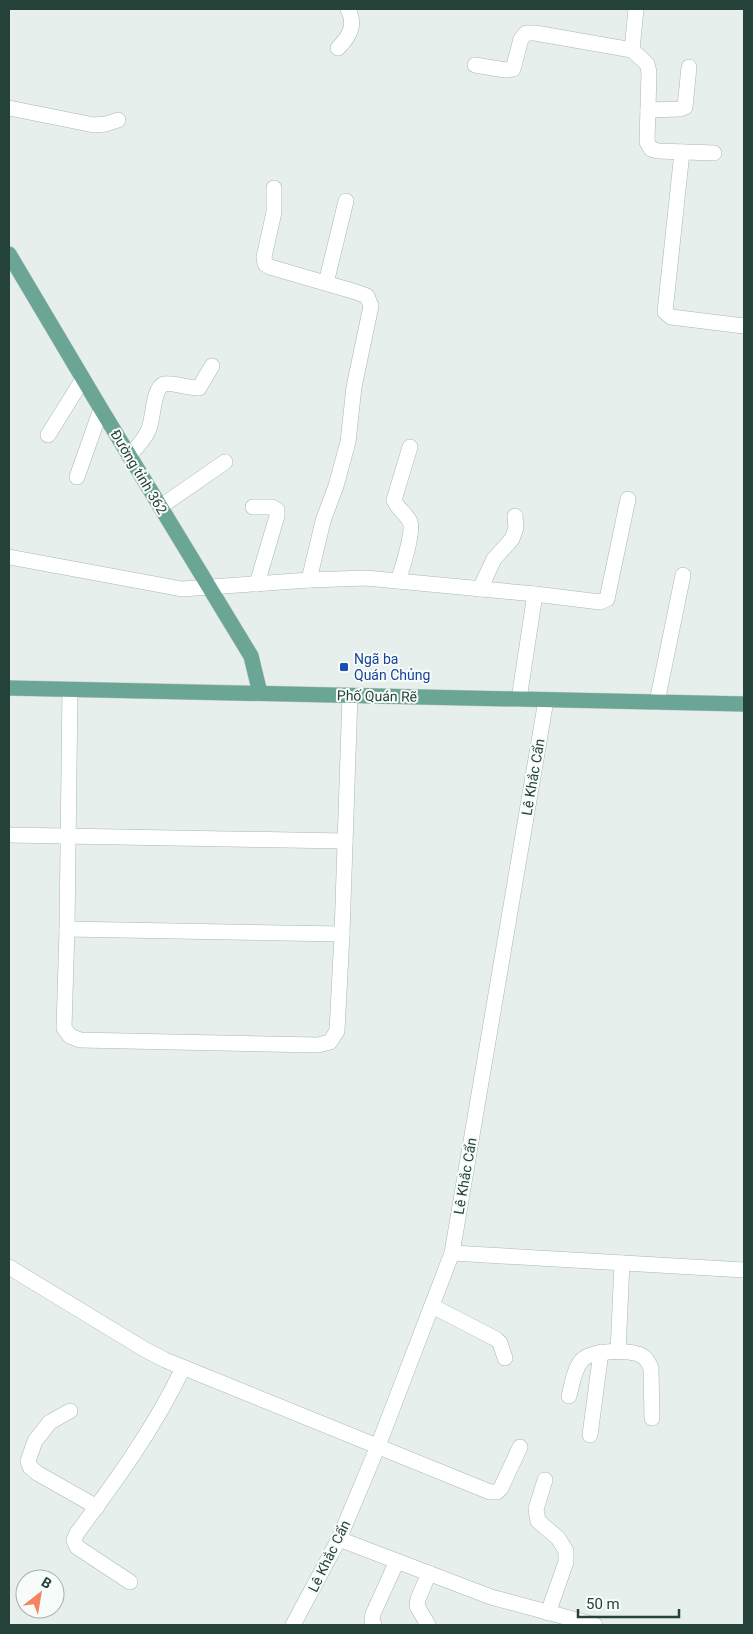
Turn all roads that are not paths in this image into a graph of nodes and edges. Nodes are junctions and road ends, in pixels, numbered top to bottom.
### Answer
1 (348, 9) edge
2 (636, 9) edge
3 (338, 48) dead end
4 (632, 50) junction
5 (475, 65) dead end
6 (689, 67) dead end
7 (9, 108) edge
8 (648, 110) junction
9 (118, 120) dead end
10 (682, 152) junction
11 (714, 153) dead end
12 (274, 188) dead end
13 (346, 201) dead end
14 (9, 254) edge
15 (326, 283) junction
16 (744, 326) edge
17 (212, 366) dead end
18 (83, 379) junction
19 (101, 409) junction
20 (48, 435) dead end
21 (410, 447) dead end
22 (129, 456) junction
23 (225, 462) dead end
24 (77, 477) dead end
25 (628, 499) dead end
26 (160, 507) junction
27 (253, 507) dead end
28 (515, 516) dead end
29 (9, 557) edge
30 (683, 575) dead end
31 (309, 580) junction
32 (398, 581) junction
33 (257, 584) junction
34 (210, 588) junction
35 (480, 589) junction
36 (535, 594) junction
37 (9, 688) edge
38 (70, 689) junction
39 (260, 693) junction
40 (350, 695) junction
41 (519, 699) junction
42 (546, 700) junction
43 (657, 702) junction
44 (744, 704) edge
45 (9, 835) edge
46 (68, 836) junction
47 (345, 841) junction
48 (67, 928) junction
49 (342, 934) junction
50 (452, 1253) junction
51 (622, 1263) junction
52 (10, 1269) edge
53 (744, 1270) edge
54 (432, 1306) junction
55 (601, 1352) junction
56 (618, 1352) junction
57 (505, 1358) dead end
58 (183, 1368) junction
59 (569, 1396) dead end
60 (70, 1411) dead end
61 (652, 1418) dead end
62 (590, 1435) dead end
63 (378, 1446) junction
64 (520, 1447) dead end
65 (545, 1480) dead end
66 (97, 1507) junction
67 (339, 1539) junction
68 (397, 1561) junction
69 (429, 1573) junction
70 (130, 1582) dead end
71 (548, 1613) junction
72 (293, 1625) edge
73 (374, 1625) edge
74 (428, 1625) edge
75 (595, 1625) edge

1 - 3 street
2 - 4 street
4 - 5 street
4 - 8 street
6 - 8 street
7 - 9 street
8 - 10 street
10 - 11 street
10 - 16 street
12 - 15 street
13 - 15 street
14 - 18 main road, Đường tỉnh 362
15 - 31 street
17 - 22 street
18 - 19 main road, Đường tỉnh 362
18 - 20 street
19 - 22 main road, Đường tỉnh 362
19 - 24 street
21 - 32 street
22 - 26 main road, Đường tỉnh 362
23 - 26 street
25 - 36 street
26 - 34 main road, Đường tỉnh 362
27 - 33 street
28 - 35 street
29 - 34 street
30 - 43 street
31 - 32 street
31 - 33 street
32 - 35 street
33 - 34 street
34 - 39 main road, Đường tỉnh 362
35 - 36 street
36 - 41 street
37 - 38 main road, Phố Quán Rẽ
38 - 39 main road, Phố Quán Rẽ
38 - 46 street
39 - 40 main road, Phố Quán Rẽ
40 - 41 main road, Phố Quán Rẽ
40 - 47 street
41 - 42 main road, Phố Quán Rẽ
42 - 43 main road, Phố Quán Rẽ
42 - 50 street, Lê Khắc Cẩn
43 - 44 main road, Phố Quán Rẽ
45 - 46 street
46 - 47 street
46 - 48 street
47 - 49 street
48 - 49 street
48 - 49 street
50 - 51 street
50 - 54 street, Lê Khắc Cẩn
51 - 53 street
51 - 56 street
52 - 58 street
54 - 57 street
54 - 63 street, Lê Khắc Cẩn
55 - 56 street
55 - 59 street
55 - 62 street
56 - 61 street
58 - 63 street
58 - 66 street
60 - 66 street
63 - 64 street
63 - 67 street, Lê Khắc Cẩn
65 - 71 street
66 - 70 street
67 - 68 street
67 - 72 street, Lê Khắc Cẩn
68 - 69 street
68 - 73 street
69 - 71 street
69 - 74 street
71 - 75 street

